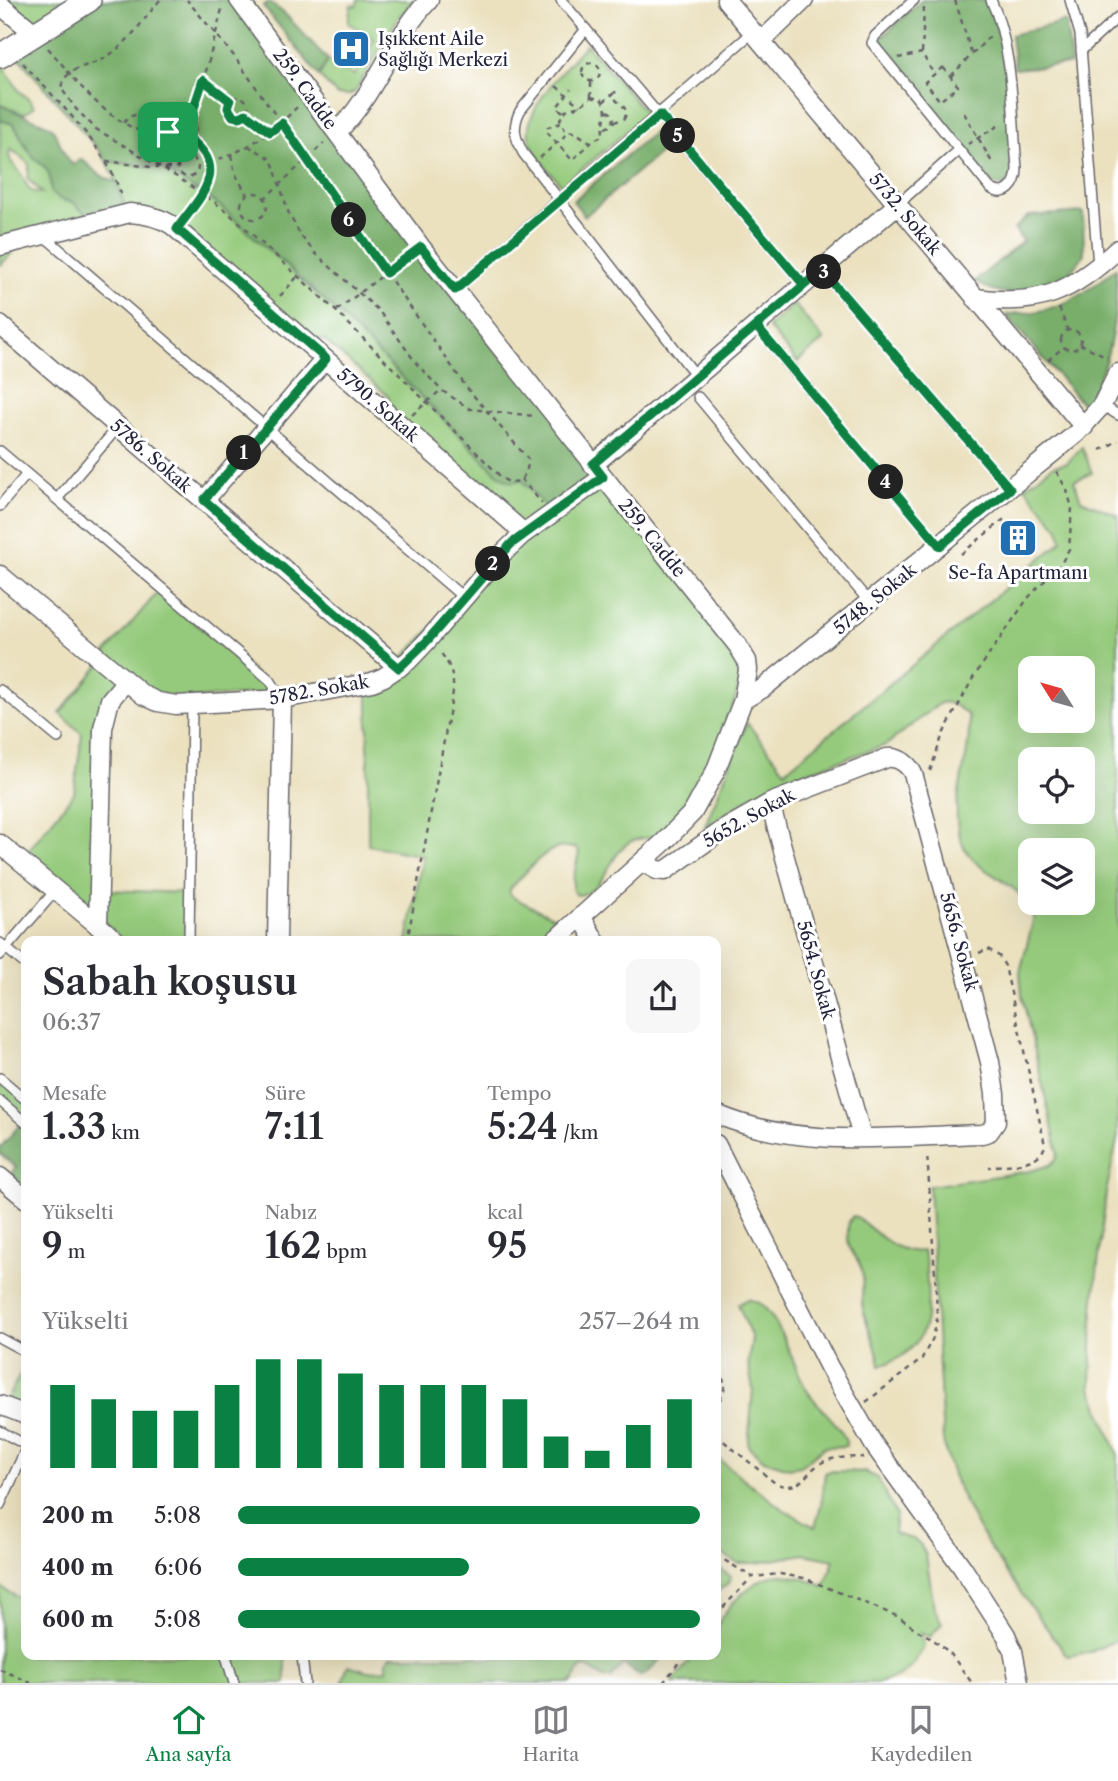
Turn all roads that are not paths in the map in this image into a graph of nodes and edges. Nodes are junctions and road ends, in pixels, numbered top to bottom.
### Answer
1 (89, 0) edge
2 (239, 0) edge
3 (429, 0) edge
4 (561, 0) edge
5 (726, 0) edge
6 (804, 0) edge
7 (914, 0) edge
8 (991, 0) edge
9 (1070, 0) edge
10 (0, 5) edge
11 (1118, 17) edge
12 (586, 29) junction
13 (37, 35) junction
14 (757, 37) junction
15 (1081, 51) junction
16 (6, 53) edge
17 (660, 115) junction
18 (337, 132) junction
19 (959, 150) junction
20 (560, 200) junction
21 (897, 205) junction
22 (43, 235) junction
23 (0, 246) edge
24 (1118, 249) edge
25 (1098, 266) junction
26 (822, 270) junction
27 (804, 285) junction
28 (455, 290) junction
29 (975, 298) junction
30 (0, 326) edge
31 (756, 326) junction
32 (326, 359) junction
33 (1118, 373) edge
34 (696, 377) junction
35 (698, 397) dead end
36 (1102, 405) junction
37 (1118, 415) edge
38 (118, 427) junction
39 (1084, 427) junction
40 (265, 428) junction
41 (0, 452) edge
42 (598, 471) junction
43 (27, 474) junction
44 (1010, 489) junction
45 (57, 499) junction
46 (204, 500) junction
47 (0, 506) edge
48 (524, 533) junction
49 (940, 546) junction
50 (0, 575) edge
51 (464, 598) junction
52 (870, 603) junction
53 (399, 668) junction
54 (125, 681) junction
55 (0, 690) edge
56 (282, 698) junction
57 (743, 700) junction
58 (192, 704) junction
59 (58, 738) dead end
60 (901, 761) joint
61 (770, 803) junction
62 (0, 844) edge
63 (642, 862) junction
64 (56, 890) junction
65 (581, 916) junction
66 (98, 926) junction
67 (110, 936) edge
68 (189, 936) edge
69 (277, 936) edge
70 (559, 936) edge
71 (593, 936) edge
72 (2, 949) edge
73 (21, 962) edge
74 (0, 1078) edge
75 (21, 1096) edge
76 (0, 1101) edge
77 (721, 1116) edge
78 (21, 1119) edge
79 (862, 1137) junction
80 (721, 1157) edge
81 (0, 1177) edge
82 (21, 1192) edge
83 (0, 1338) edge
84 (21, 1349) edge
85 (0, 1405) edge
86 (21, 1413) edge
87 (0, 1431) edge
88 (21, 1444) edge
89 (21, 1458) edge
90 (0, 1505) edge
91 (227, 1660) edge
92 (302, 1660) edge
93 (234, 1683) edge
94 (305, 1683) edge
95 (1018, 1683) edge

1 - 13 street
2 - 18 street, 259. Cadde
3 - 18 street
4 - 12 lane
5 - 14 street, 5732. Sokak
6 - 14 street
7 - 19 lane
8 - 19 lane
9 - 15 lane
10 - 13 street
11 - 15 lane
12 - 17 lane
12 - 20 lane
13 - 16 street
14 - 17 lane
14 - 21 street, 5732. Sokak
15 - 25 lane
17 - 20 lane
17 - 27 lane
18 - 28 street, 259. Cadde
19 - 21 lane
20 - 28 lane
20 - 34 lane
21 - 26 street, 5782. Sokak
21 - 29 street, 5732. Sokak
22 - 23 street
22 - 32 street, 5790. Sokak
22 - 40 lane
24 - 25 street
25 - 29 street
26 - 27 street, 5782. Sokak
26 - 44 lane
27 - 31 street, 5782. Sokak
28 - 42 street, 259. Cadde
29 - 39 street, 5732. Sokak
30 - 38 street, 5786. Sokak
31 - 34 street, 5782. Sokak
31 - 49 lane
32 - 40 street
32 - 48 street, 5790. Sokak
33 - 36 street, 5748. Sokak
34 - 42 street, 5782. Sokak
35 - 52 lane
36 - 37 lane
36 - 39 street, 5748. Sokak
38 - 45 lane
38 - 46 street, 5786. Sokak
39 - 44 street, 5748. Sokak
40 - 46 street
40 - 51 lane
41 - 43 lane
42 - 48 street, 5782. Sokak
42 - 57 street, 259. Cadde
43 - 45 lane
43 - 47 lane
44 - 49 street, 5748. Sokak
45 - 56 lane
46 - 53 street, 5786. Sokak
48 - 51 street, 5782. Sokak
49 - 52 street, 5748. Sokak
50 - 54 street, 5782. Sokak
51 - 53 street, 5782. Sokak
52 - 57 street, 5748. Sokak
53 - 56 street, 5782. Sokak
54 - 58 street, 5782. Sokak
54 - 66 street
55 - 59 lane
56 - 58 street, 5782. Sokak
56 - 69 street
57 - 63 street, 259. Cadde
58 - 68 lane
60 - 61 street, 5652. Sokak
60 - 79 street, 5656. Sokak
61 - 63 street, 5652. Sokak
61 - 79 street, 5654. Sokak
62 - 64 street
63 - 65 street, 259. Cadde
64 - 66 street
64 - 72 lane
65 - 70 street, 259. Cadde
65 - 71 street
66 - 67 street
72 - 73 lane
74 - 75 lane
76 - 78 lane
77 - 79 street
80 - 95 street
81 - 82 street
83 - 84 lane
85 - 86 street
87 - 88 lane
89 - 90 lane
91 - 93 lane
92 - 94 lane

